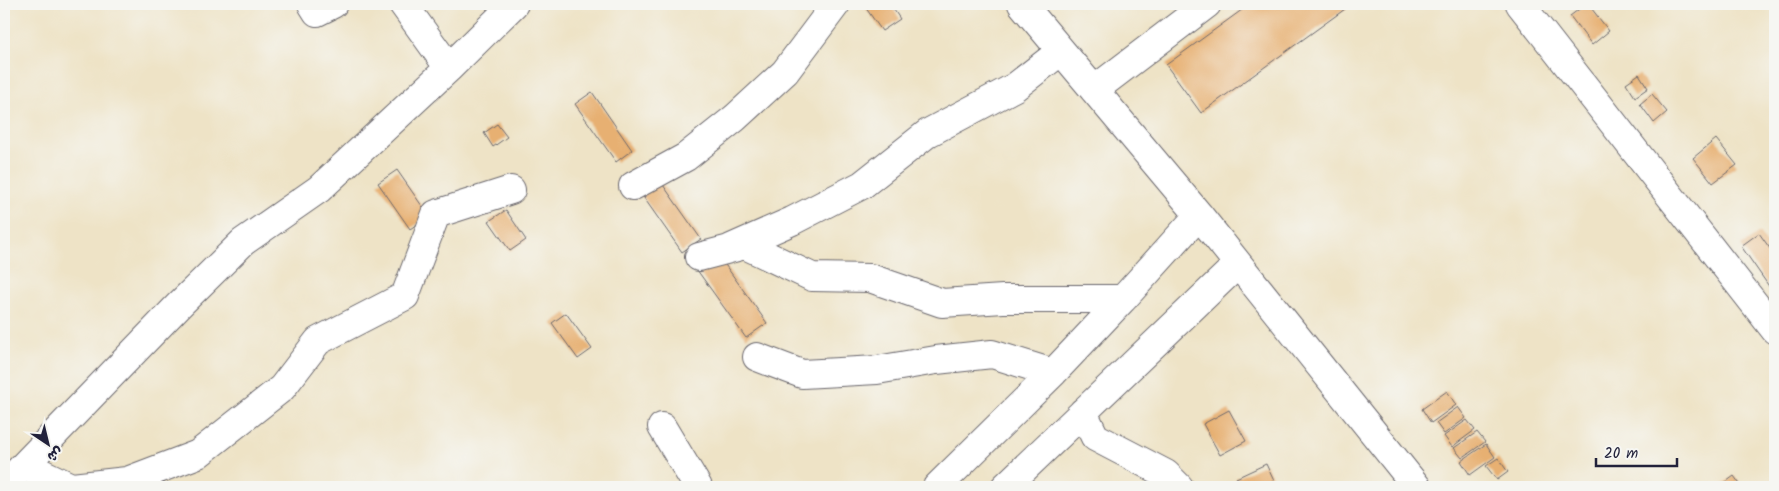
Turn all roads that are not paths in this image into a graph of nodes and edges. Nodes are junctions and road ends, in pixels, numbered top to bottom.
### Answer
1 (312, 4) edge
2 (333, 4) edge
3 (403, 4) edge
4 (514, 4) edge
5 (836, 4) edge
6 (1022, 4) edge
7 (1207, 4) edge
8 (1520, 4) edge
9 (1061, 51) junction
10 (449, 68) junction
11 (1094, 90) junction
12 (633, 186) dead end
13 (511, 190) dead end
14 (1199, 215) junction
15 (730, 249) junction
16 (699, 258) dead end
17 (1238, 264) junction
18 (1123, 299) junction
19 (1775, 330) edge
20 (757, 357) dead end
21 (1052, 373) junction
22 (1083, 412) junction
23 (662, 427) dead end
24 (25, 465) junction
25 (4, 486) edge
26 (72, 487) edge
27 (698, 487) edge
28 (938, 487) edge
29 (1004, 487) edge
30 (1179, 487) edge
31 (1417, 487) edge

1 - 2 street
3 - 10 street
4 - 10 street
5 - 12 street
6 - 9 street
7 - 11 street
8 - 19 street
9 - 11 street
9 - 15 street
10 - 24 street
11 - 14 street
13 - 26 street
14 - 17 street
14 - 18 street
15 - 16 street
15 - 18 street
17 - 22 street
17 - 31 street
18 - 21 street
20 - 21 street
21 - 28 street
22 - 29 street
22 - 30 street
23 - 27 street
24 - 25 street
24 - 26 street

